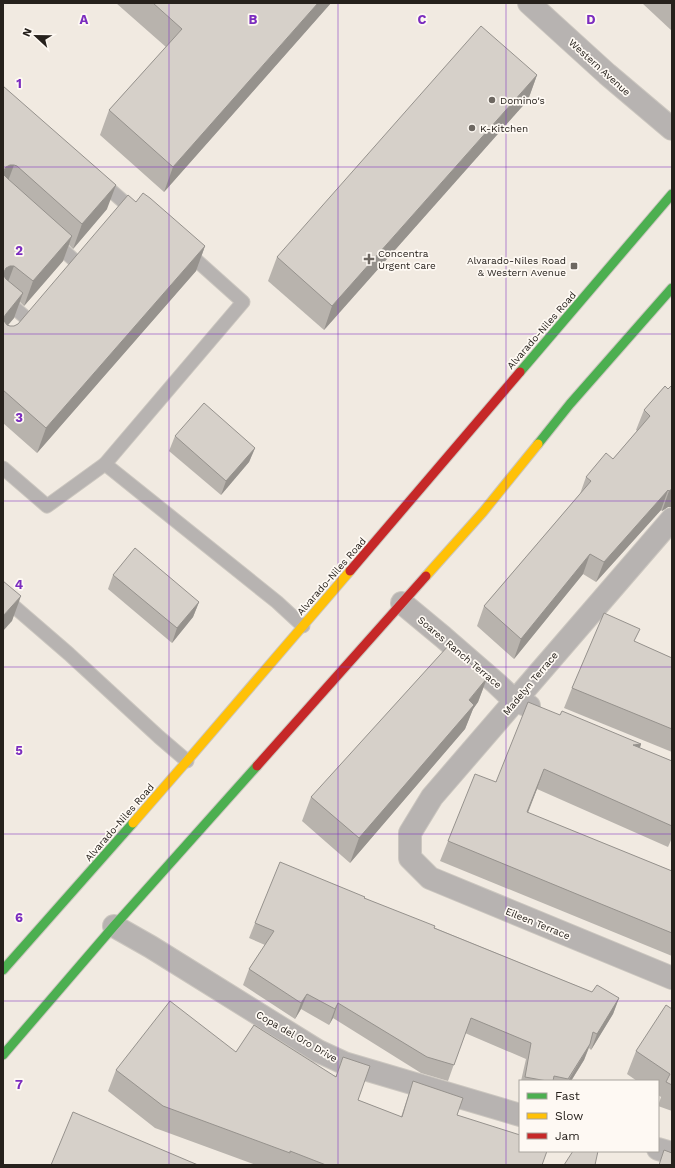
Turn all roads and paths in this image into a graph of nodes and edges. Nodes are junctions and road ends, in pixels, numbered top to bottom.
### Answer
1 (529, 3) edge
2 (672, 129) edge
3 (94, 176) edge
4 (672, 194) edge
5 (124, 202) junction
6 (135, 209) edge
7 (114, 213) edge
8 (44, 234) edge
9 (175, 242) edge
10 (84, 248) edge
11 (74, 260) junction
12 (64, 271) edge
13 (672, 288) edge
14 (3, 298) edge
15 (35, 306) edge
16 (25, 317) junction
17 (16, 328) edge
18 (105, 464) junction
19 (3, 468) edge
20 (672, 518) edge
21 (3, 597) edge
22 (402, 603) junction
23 (303, 626) junction
24 (515, 701) junction
25 (544, 712) edge
26 (187, 761) junction
27 (410, 858) joint
28 (114, 926) junction
29 (3, 970) edge
30 (672, 978) edge
31 (3, 1055) edge
32 (519, 1115) edge
33 (659, 1149) edge
34 (672, 1153) edge

1 - 2 street, Western Avenue
3 - 5 lane
4 - 23 main road, Alvarado-Niles Road
5 - 6 lane
5 - 7 lane
8 - 11 lane
9 - 18 lane
10 - 11 lane
11 - 12 lane
13 - 22 main road
14 - 16 lane
15 - 16 lane
16 - 17 lane
18 - 19 lane
18 - 23 lane
20 - 24 street, Madelyn Terrace
21 - 26 lane
22 - 24 street, Soares Ranch Terrace
22 - 28 main road
23 - 26 main road, Alvarado-Niles Road
24 - 25 street, Soares Ranch Terrace
24 - 27 street, Madelyn Terrace
26 - 29 main road, Alvarado-Niles Road
27 - 30 street, Eileen Terrace
28 - 31 main road
28 - 32 street, Copa del Oro Drive
33 - 34 street

